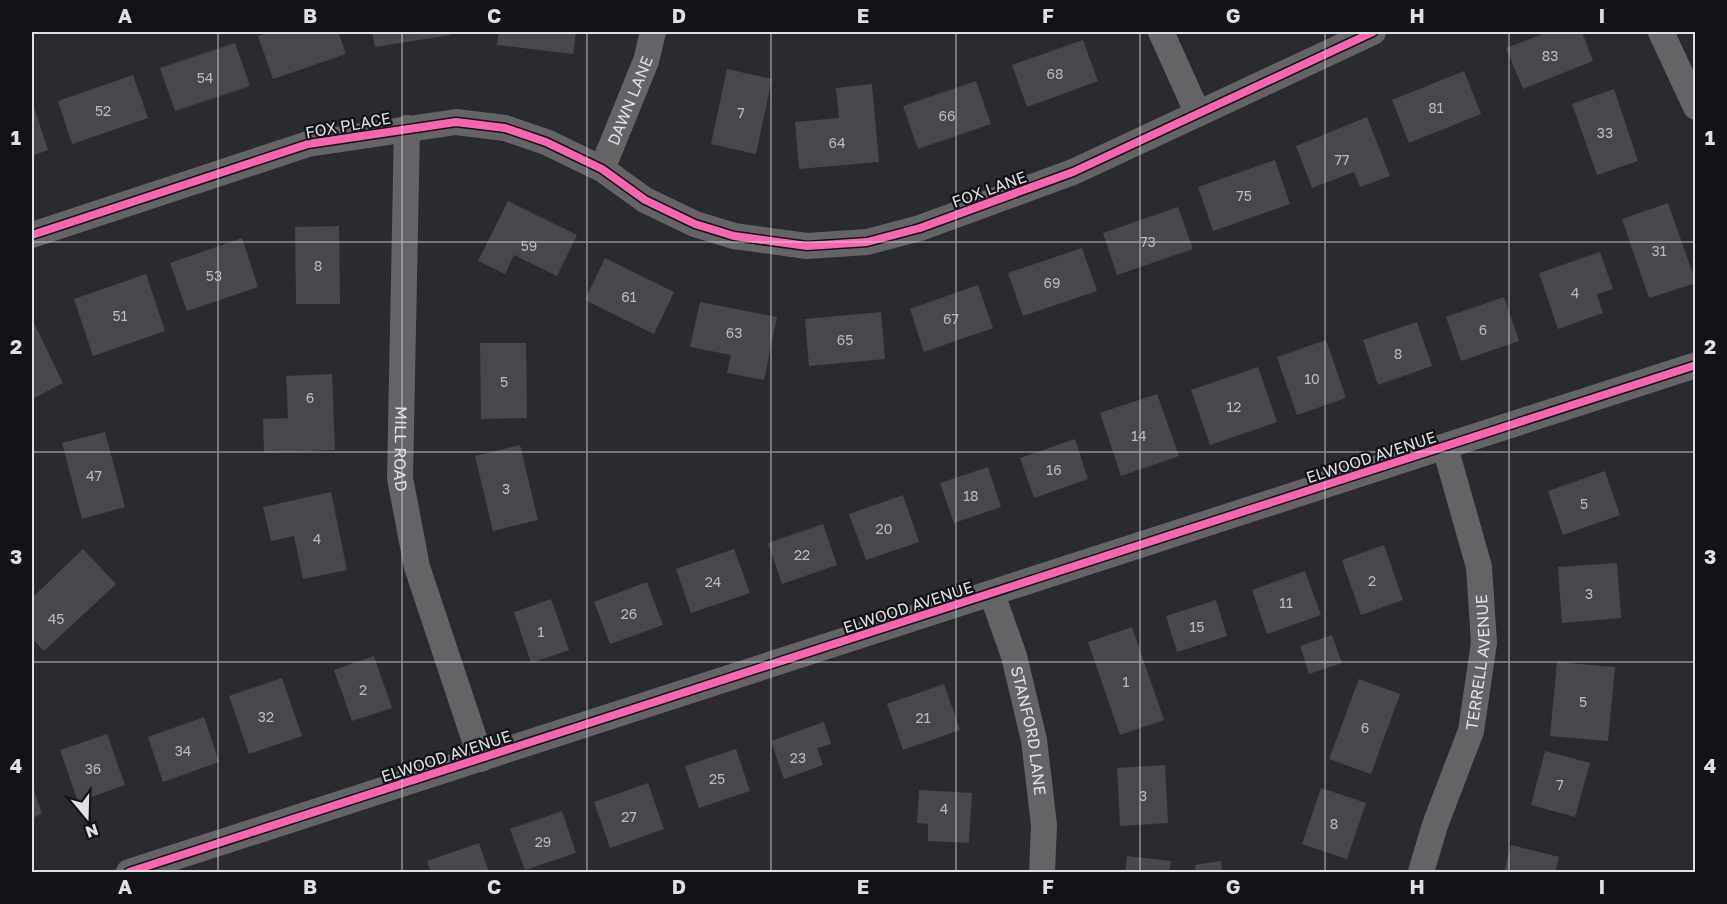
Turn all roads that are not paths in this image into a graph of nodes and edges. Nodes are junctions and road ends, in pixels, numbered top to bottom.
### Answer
1 (653, 32) edge
2 (1161, 32) edge
3 (1373, 32) edge
4 (1661, 32) edge
5 (1695, 107) edge
6 (1198, 114) junction
7 (407, 128) junction
8 (602, 170) junction
9 (32, 235) edge
10 (1695, 365) edge
11 (1445, 447) junction
12 (993, 594) junction
13 (481, 759) junction
14 (129, 873) edge
15 (1042, 873) edge
16 (1421, 873) edge

1 - 8 street, DAWN LANE
2 - 6 street
3 - 6 street, FOX LANE
4 - 5 street
6 - 8 street, FOX LANE
7 - 8 street, FOX PLACE
7 - 9 street, FOX PLACE
7 - 13 street, MILL ROAD
10 - 11 street, ELWOOD AVENUE
11 - 12 street, ELWOOD AVENUE
11 - 16 street, TERRELL AVENUE
12 - 13 street, ELWOOD AVENUE
12 - 15 street, STANFORD LANE
13 - 14 street, ELWOOD AVENUE

